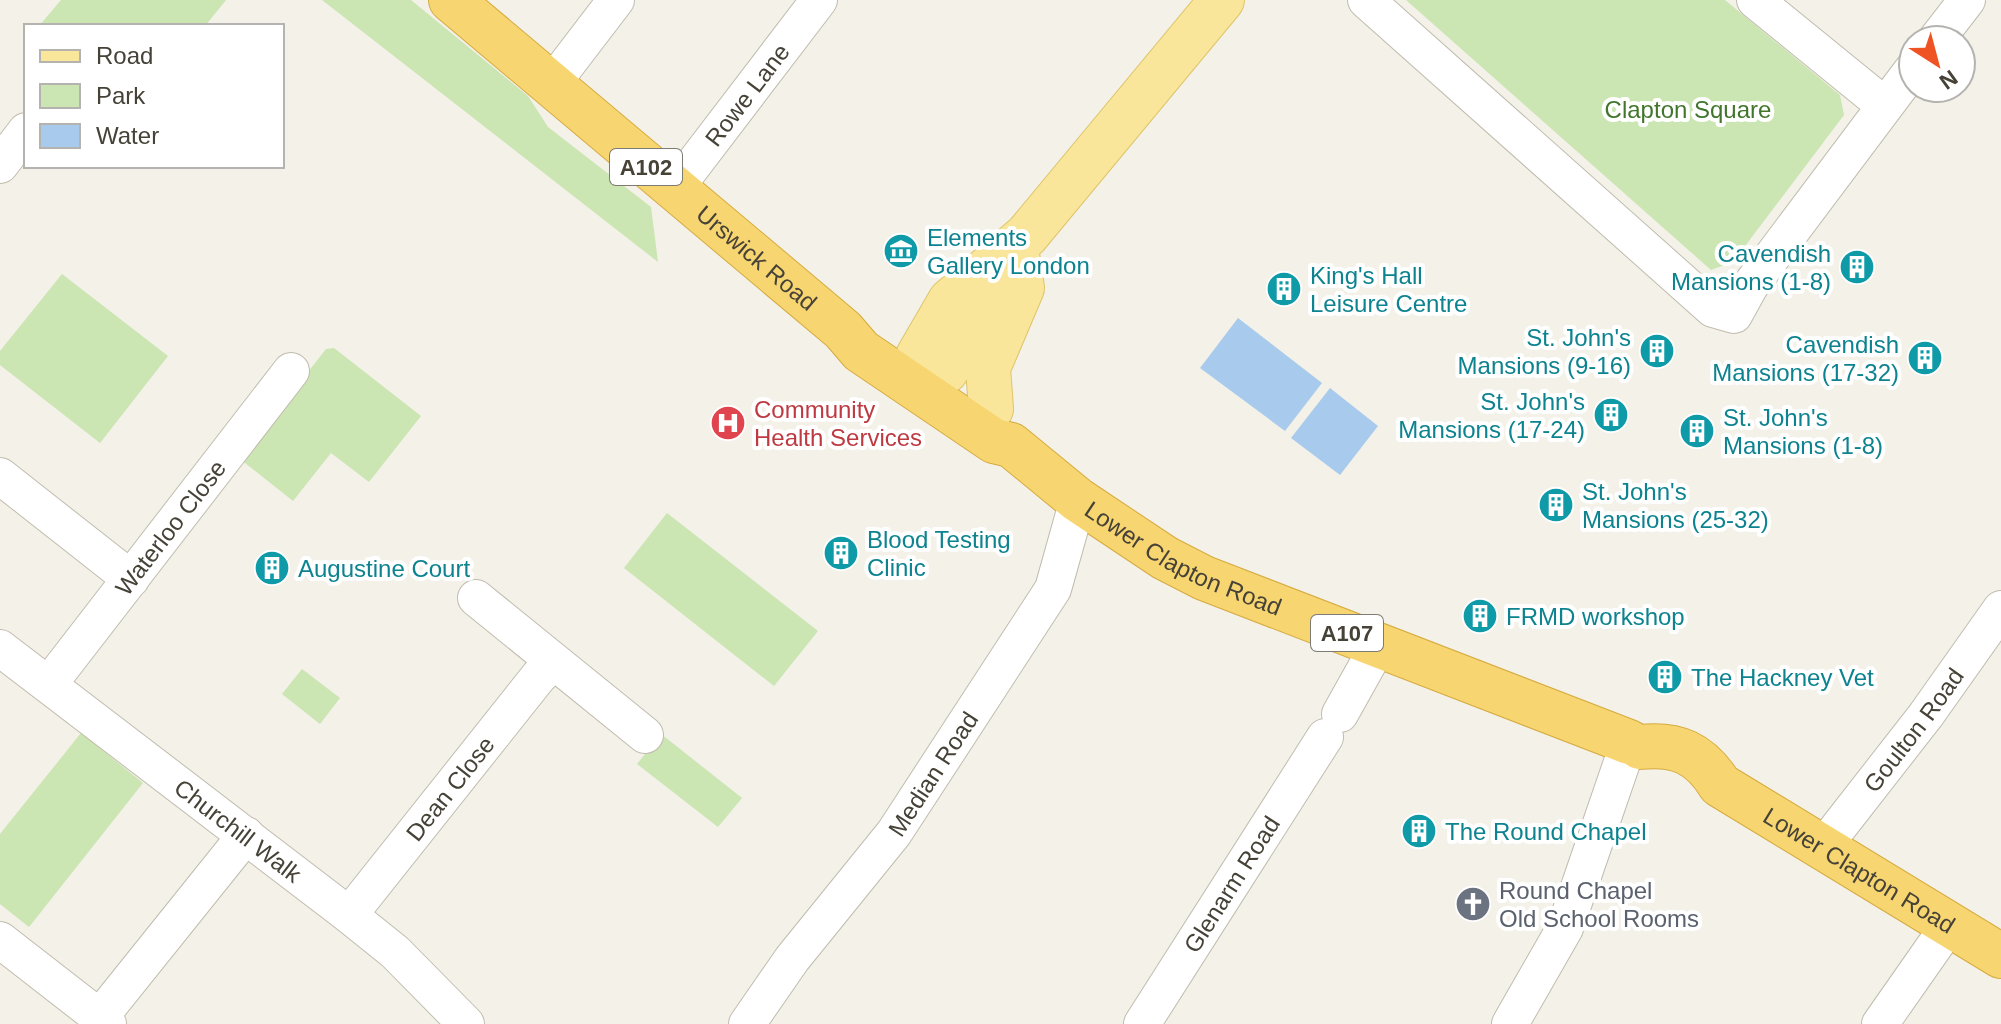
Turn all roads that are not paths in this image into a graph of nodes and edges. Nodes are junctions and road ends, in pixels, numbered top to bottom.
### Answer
1 (451, 0) edge
2 (616, 0) edge
3 (819, 0) edge
4 (1222, 0) edge
5 (1366, 0) edge
6 (1755, 0) edge
7 (1967, 0) edge
8 (1948, 24) edge
9 (551, 85) junction
10 (1897, 89) edge
11 (1884, 105) junction
12 (24, 134) edge
13 (0, 165) edge
14 (674, 190) junction
15 (1022, 244) junction
16 (291, 371) dead end
17 (925, 376) junction
18 (996, 419) junction
19 (0, 476) edge
20 (1078, 500) junction
21 (131, 579) junction
22 (476, 598) dead end
23 (2001, 609) edge
24 (1378, 646) junction
25 (0, 648) edge
26 (554, 662) junction
27 (49, 684) junction
28 (645, 735) dead end
29 (1634, 744) junction
30 (246, 835) junction
31 (1823, 847) junction
32 (349, 915) junction
33 (1950, 924) junction
34 (0, 940) edge
35 (2001, 956) edge
36 (104, 1021) edge
37 (466, 1024) edge
38 (747, 1024) edge
39 (1142, 1024) edge
40 (1510, 1024) edge
41 (1880, 1024) edge

1 - 9 highway, Urswick Road / A102
2 - 9 street
3 - 14 street, Rowe Lane
4 - 15 main road
5 - 11 street
6 - 11 street
7 - 8 street
9 - 14 highway, Urswick Road / A102
10 - 11 street
12 - 13 street
14 - 17 highway, Urswick Road / A102
15 - 17 main road
15 - 18 main road
16 - 21 street, Waterloo Close
17 - 18 highway, Lower Clapton Road / A107
18 - 20 highway, Lower Clapton Road / A107
19 - 21 street
20 - 24 highway, Lower Clapton Road / A107
20 - 38 street, Median Road
21 - 27 street, Waterloo Close
22 - 26 street
23 - 31 street, Goulton Road
24 - 29 highway, Lower Clapton Road / A107
24 - 39 street, Glenarm Road
25 - 27 street, Churchill Walk
26 - 28 street
26 - 32 street, Dean Close
27 - 30 street, Churchill Walk
29 - 31 highway, Lower Clapton Road / A107
29 - 40 street
30 - 32 street, Churchill Walk
30 - 36 street
31 - 33 highway, Lower Clapton Road / A107
32 - 37 street, Churchill Walk
33 - 35 highway, Lower Clapton Road / A107
33 - 41 street
34 - 36 street

